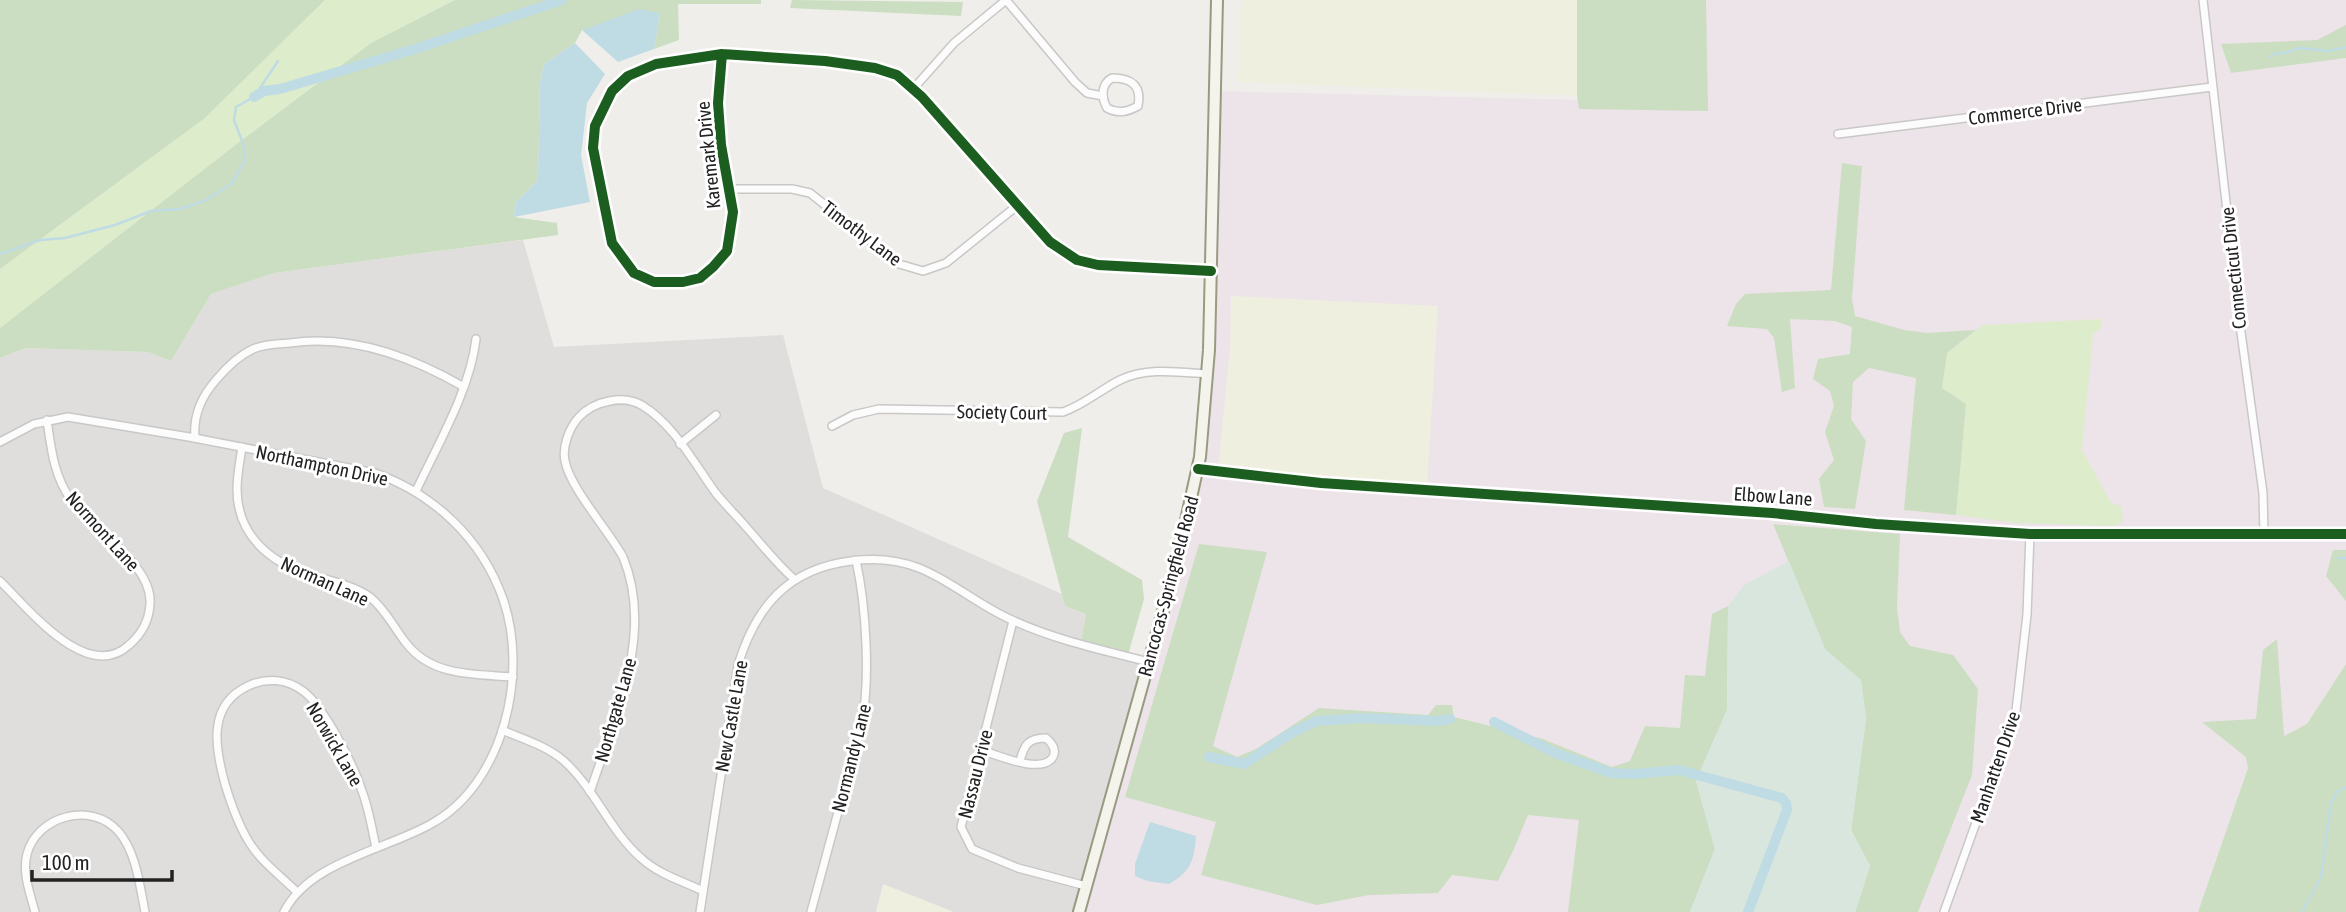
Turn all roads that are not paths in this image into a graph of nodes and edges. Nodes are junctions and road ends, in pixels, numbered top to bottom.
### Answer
1 (1006, 0) edge
2 (1217, 0) edge
3 (2203, 0) edge
4 (722, 54) junction
5 (914, 88) junction
6 (2213, 88) junction
7 (1102, 96) junction
8 (1838, 134) dead end
9 (729, 189) junction
10 (1018, 205) junction
11 (1210, 271) junction
12 (476, 339) dead end
13 (1207, 374) junction
14 (464, 387) junction
15 (716, 415) dead end
16 (47, 420) junction
17 (832, 426) dead end
18 (195, 438) junction
19 (0, 442) edge
20 (680, 444) junction
21 (242, 447) junction
22 (1198, 469) junction
23 (416, 491) junction
24 (2030, 534) junction
25 (2346, 534) edge
26 (2264, 535) junction
27 (856, 560) junction
28 (794, 579) junction
29 (0, 581) edge
30 (1013, 621) junction
31 (1149, 662) junction
32 (513, 677) junction
33 (502, 730) junction
34 (981, 750) junction
35 (1020, 761) junction
36 (590, 792) junction
37 (376, 848) junction
38 (1086, 886) junction
39 (703, 891) junction
40 (297, 892) junction
41 (35, 912) edge
42 (145, 912) edge
43 (284, 912) edge
44 (700, 912) edge
45 (811, 912) edge
46 (1079, 912) edge
47 (1944, 912) edge

1 - 5 street
1 - 7 street
2 - 11 main road, Rancocas-Springfield Road
3 - 6 street, Connecticut Drive
4 - 5 street, Karemark Drive
4 - 9 street, Karemark Drive
4 - 9 street, Karemark Drive
5 - 10 street, Karemark Drive
6 - 8 street, Commerce Drive
6 - 26 street, Connecticut Drive
7 - 7 street
9 - 10 street, Timothy Lane
10 - 11 street, Karemark Drive
11 - 13 main road, Rancocas-Springfield Road
12 - 14 street
13 - 17 street, Society Court
13 - 22 main road, Rancocas-Springfield Road
14 - 18 street
14 - 23 street
15 - 20 street
16 - 18 street, Northampton Drive
16 - 19 street, Northampton Drive
16 - 29 street, Normont Lane
18 - 21 street, Northampton Drive
20 - 28 street, Northgate Lane
20 - 36 street, Northgate Lane
21 - 23 street, Northampton Drive
21 - 32 street, Norman Lane
22 - 24 street, Elbow Lane
22 - 31 main road, Rancocas-Springfield Road
23 - 32 street, Northampton Drive
24 - 26 street, Elbow Lane
24 - 47 street, Manhatten Drive
25 - 26 street, Elbow Lane
27 - 28 street, New Castle Lane
27 - 30 street, New Castle Lane
27 - 45 street, Normandy Lane
28 - 39 street, New Castle Lane
30 - 31 street, New Castle Lane
30 - 34 street, Nassau Drive
31 - 38 main road, Rancocas-Springfield Road
32 - 33 street, Northampton Drive
33 - 36 street
33 - 37 street, Northampton Drive
34 - 35 street
34 - 38 street, Nassau Drive
35 - 35 street
36 - 39 street
37 - 40 street, Northampton Drive
37 - 40 street, Norwick Lane
38 - 46 main road, Rancocas-Springfield Road
39 - 44 street, New Castle Lane
40 - 43 street, Northampton Drive
41 - 42 street

